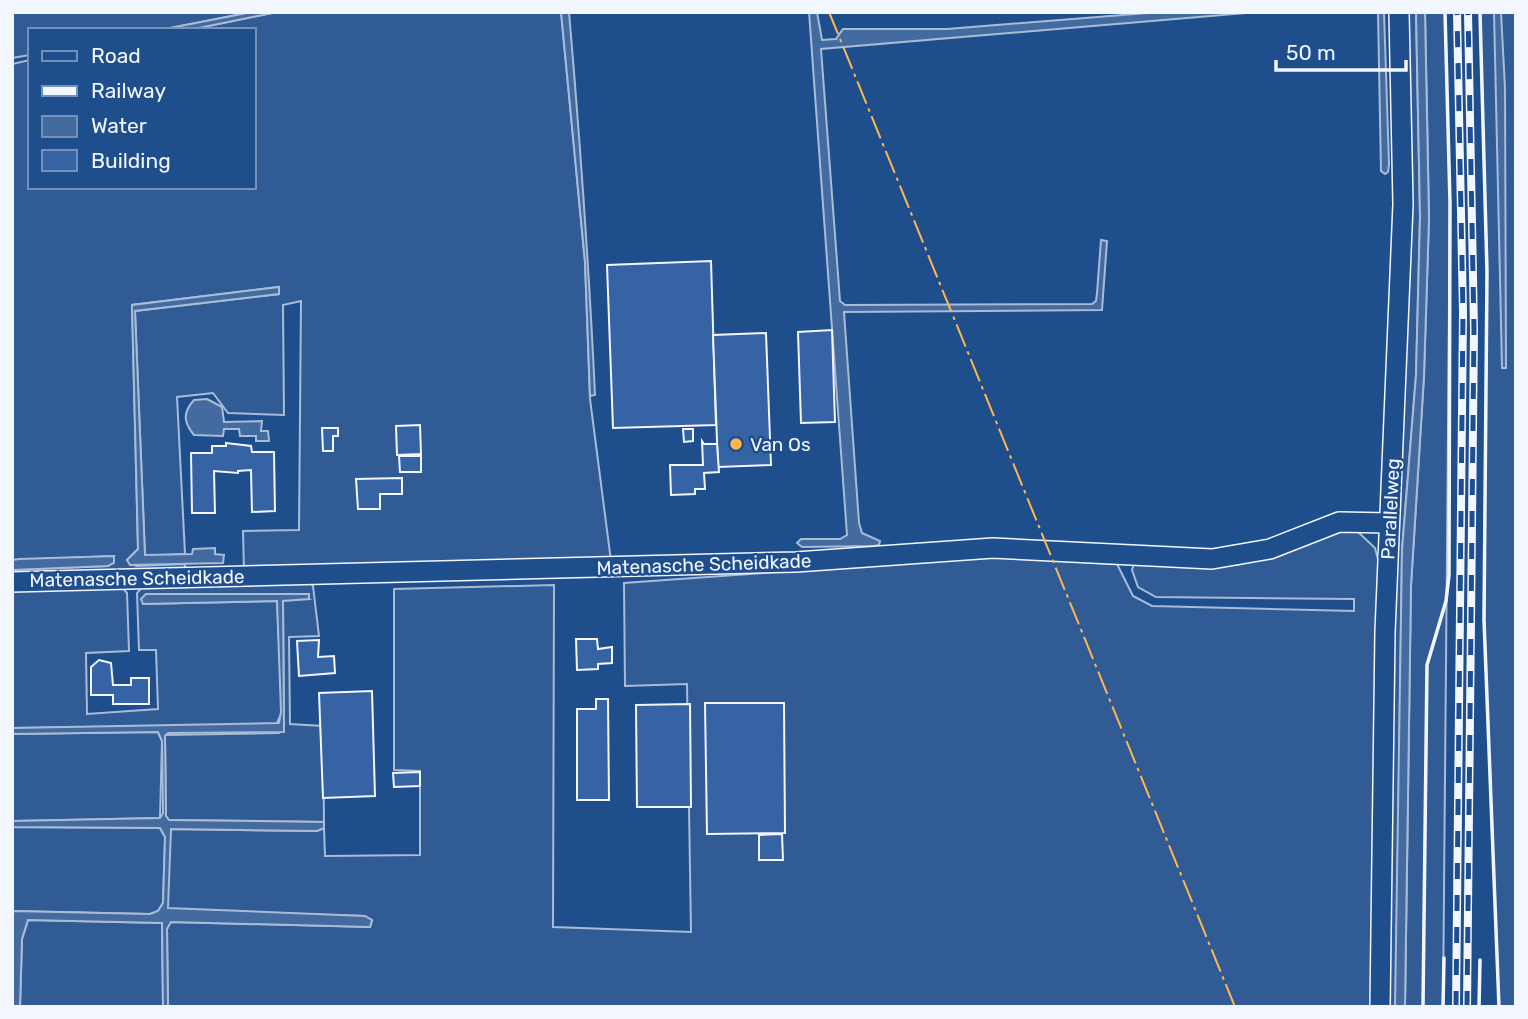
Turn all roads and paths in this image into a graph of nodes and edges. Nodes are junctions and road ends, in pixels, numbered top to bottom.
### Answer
1 (1399, 12) edge
2 (1388, 523) junction
3 (12, 582) edge
4 (1380, 1007) edge

1 - 2 street, Parallelweg
2 - 3 street, Matenasche Scheidkade
2 - 4 street, Parallelweg

